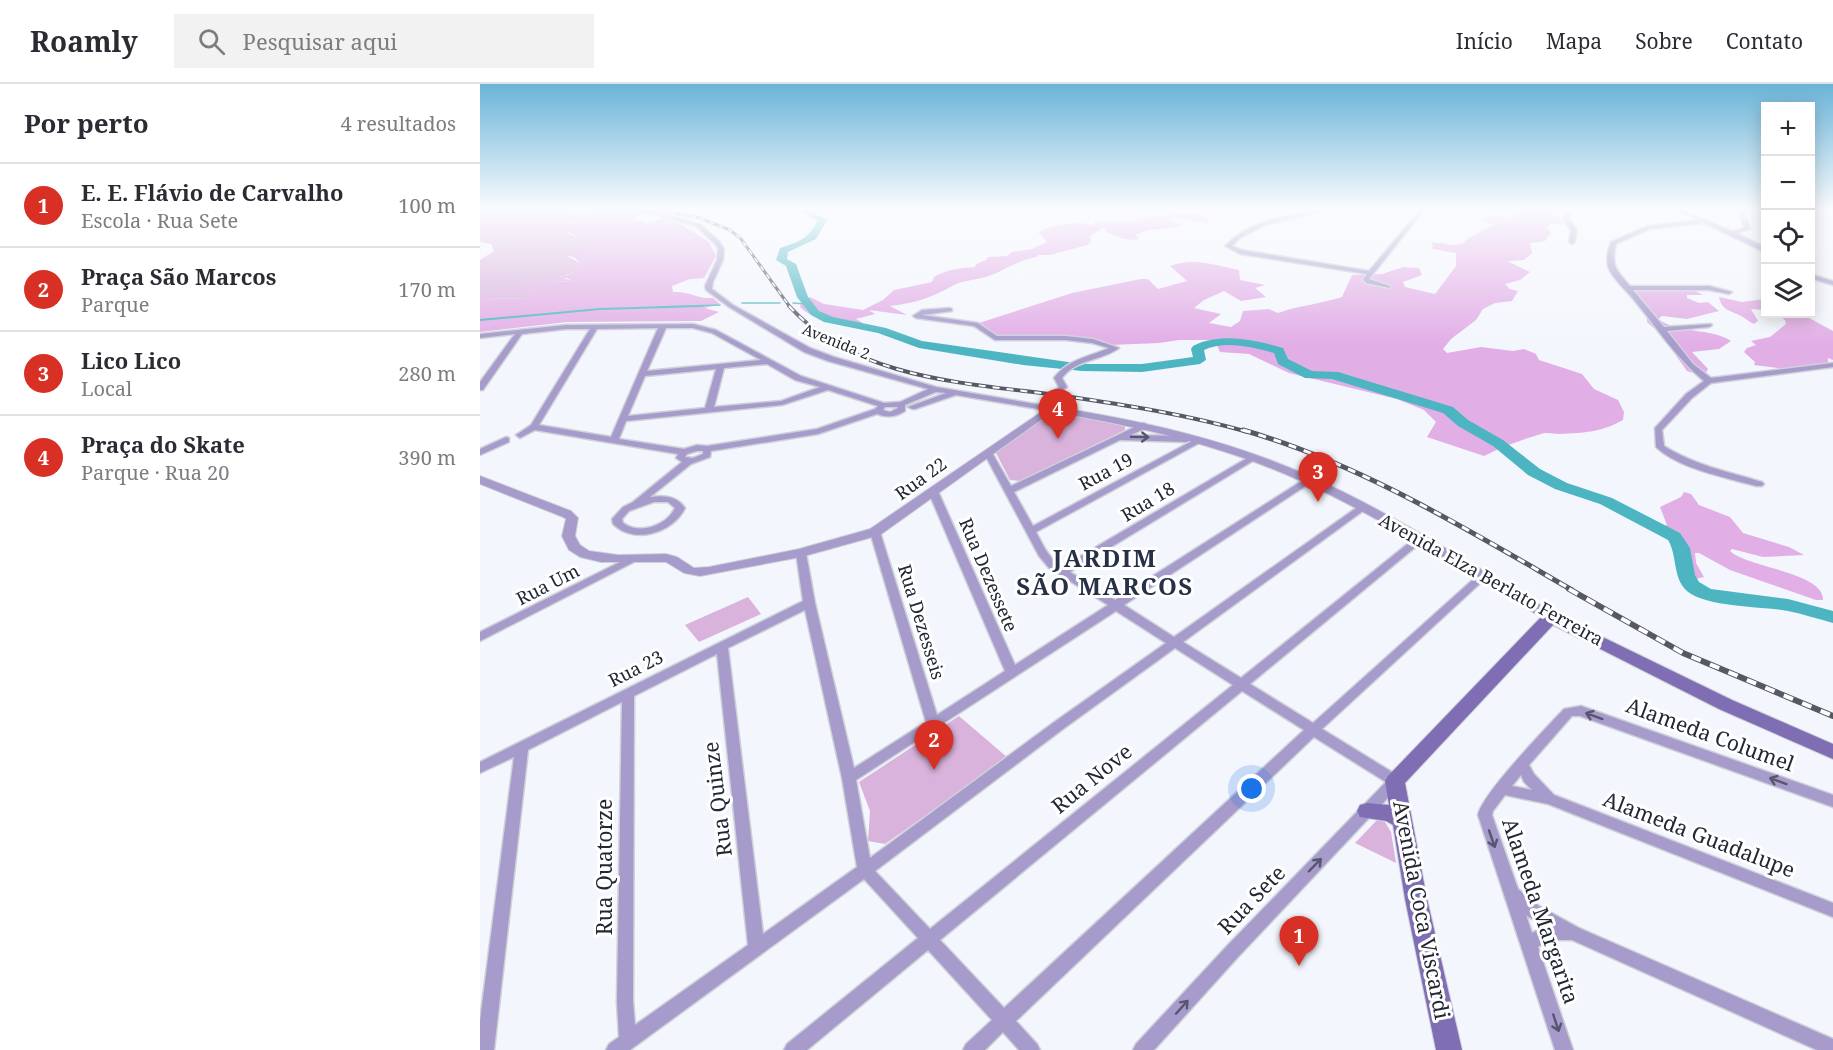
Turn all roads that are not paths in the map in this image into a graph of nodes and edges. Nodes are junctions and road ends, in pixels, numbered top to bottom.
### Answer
1 (720, 254) edge
2 (1253, 254) edge
3 (1386, 254) edge
4 (1611, 254) edge
5 (1371, 273) junction
6 (1815, 278) edge
7 (1833, 284) edge
8 (1388, 287) dead end
9 (1627, 288) junction
10 (1729, 292) dead end
11 (950, 310) dead end
12 (1709, 325) dead end
13 (595, 326) junction
14 (663, 326) junction
15 (1662, 329) junction
16 (520, 332) junction
17 (480, 336) edge
18 (766, 362) junction
19 (1833, 365) edge
20 (721, 366) junction
21 (642, 374) junction
22 (1708, 381) junction
23 (480, 388) edge
24 (826, 388) junction
25 (935, 389) junction
26 (954, 393) junction
27 (1053, 399) junction
28 (902, 407) junction
29 (880, 408) junction
30 (709, 410) junction
31 (623, 419) junction
32 (1143, 426) junction
33 (534, 427) junction
34 (520, 435) dead end
35 (1119, 437) junction
36 (506, 440) dead end
37 (614, 440) junction
38 (1192, 440) junction
39 (707, 450) junction
40 (480, 452) edge
41 (684, 452) junction
42 (988, 453) junction
43 (1252, 459) junction
44 (689, 461) junction
45 (480, 480) edge
46 (1308, 481) junction
47 (1759, 484) dead end
48 (933, 491) junction
49 (1009, 491) junction
50 (634, 505) junction
51 (1362, 507) junction
52 (1030, 531) junction
53 (875, 532) junction
54 (1419, 540) junction
55 (801, 553) junction
56 (630, 560) junction
57 (1062, 573) junction
58 (1482, 577) junction
59 (808, 603) junction
60 (1114, 606) junction
61 (1551, 617) junction
62 (480, 636) edge
63 (1173, 643) junction
64 (722, 646) junction
65 (1012, 672) junction
66 (1240, 684) junction
67 (628, 694) junction
68 (1573, 710) joint
69 (933, 723) junction
70 (1314, 729) junction
71 (522, 747) junction
72 (1833, 752) edge
73 (1522, 764) junction
74 (480, 768) edge
75 (849, 778) junction
76 (1395, 781) junction
77 (1502, 789) junction
78 (1550, 799) junction
79 (1833, 801) edge
80 (1367, 812) junction
81 (1401, 820) junction
82 (865, 870) junction
83 (1511, 893) junction
84 (1833, 910) edge
85 (1573, 933) junction
86 (928, 941) junction
87 (1530, 944) junction
88 (756, 946) junction
89 (1004, 1022) junction
90 (621, 1046) edge
91 (1833, 1048) edge
92 (485, 1050) edge
93 (793, 1050) edge
94 (972, 1050) edge
95 (1031, 1050) edge
96 (1142, 1050) edge
97 (1449, 1050) edge
98 (1564, 1050) edge

1 - 25 street, Avenida 2
2 - 5 street
3 - 5 street
4 - 9 street
5 - 8 street
6 - 7 street
9 - 10 street
9 - 15 street
11 - 27 street
12 - 15 street
13 - 14 street
13 - 16 street
13 - 33 street
14 - 18 street
14 - 21 street
15 - 22 street
16 - 17 street
16 - 23 street
18 - 20 street
18 - 24 street
19 - 22 street
20 - 21 street
20 - 30 street
21 - 31 street
22 - 47 street
24 - 29 street
24 - 30 street
25 - 26 street, Avenida 2
25 - 28 street
26 - 27 street, Avenida 2
26 - 28 street
27 - 32 street, Avenida 2
27 - 42 street, Rua 22
28 - 29 street
29 - 39 street
30 - 31 street
31 - 37 street
32 - 35 street
32 - 38 street, Avenida Elza Berlato Ferreira
33 - 34 street
33 - 37 street
35 -> 38 street
35 - 49 street
36 - 40 street
37 - 41 street
38 - 43 street, Avenida Elza Berlato Ferreira
38 - 52 street, Rua 19
39 - 41 street
39 - 44 street
41 - 44 street
42 - 48 street, Rua 22
42 - 49 street
43 - 46 street, Avenida Elza Berlato Ferreira
43 - 57 street, Rua 18
44 - 50 street
45 - 56 street, Rua 22
46 - 51 street, Avenida Elza Berlato Ferreira
46 - 60 street
48 - 53 street, Rua 22
48 - 65 street, Rua Dezessete
49 - 52 street
50 - 50 street
51 - 54 street, Avenida Elza Berlato Ferreira
51 - 63 street
52 - 57 street
53 - 55 street, Rua 22
53 - 69 street, Rua Dezesseis
54 - 58 street, Avenida Elza Berlato Ferreira
54 - 66 street, Rua Nove
55 - 56 street, Rua 22
55 - 59 street
56 - 62 street, Rua Um
57 - 60 street
58 - 61 street, Avenida Elza Berlato Ferreira
58 - 70 street
59 - 64 street, Rua 23
59 - 75 street
60 - 63 street
60 - 65 street
61 - 72 main road, Avenida Elza Berlato Ferreira
61 - 76 main road, Avenida Coca Viscardi
63 - 66 street
63 - 82 street
64 - 67 street, Rua 23
64 - 88 street, Rua Quinze
65 - 69 street
66 - 70 street
66 - 86 street, Rua Nove
67 - 71 street, Rua 23
67 - 90 street, Rua Quatorze
68 - 73 street, Alameda Margarita
79 -> 68 street, Alameda Columel
69 - 75 street
70 - 76 street
70 - 89 street
71 - 74 street, Rua 23
71 - 92 street
73 - 77 street, Alameda Margarita
73 - 78 street, Alameda Guadalupe
75 - 82 street
76 - 80 street, Rua Sete
76 - 81 main road, Avenida Coca Viscardi
77 - 78 street, Alameda Guadalupe
77 -> 83 street, Alameda Margarita
78 - 84 street, Alameda Guadalupe
80 - 81 main road
96 -> 80 street, Rua Sete
81 - 97 main road, Avenida Coca Viscardi
82 - 86 street
82 - 88 street
83 - 85 street
83 - 87 street, Alameda Margarita
85 - 87 street
85 - 91 street
86 - 89 street
86 - 93 street, Rua Nove
87 -> 98 street, Alameda Margarita
88 - 90 street
89 - 94 street
89 - 95 street

